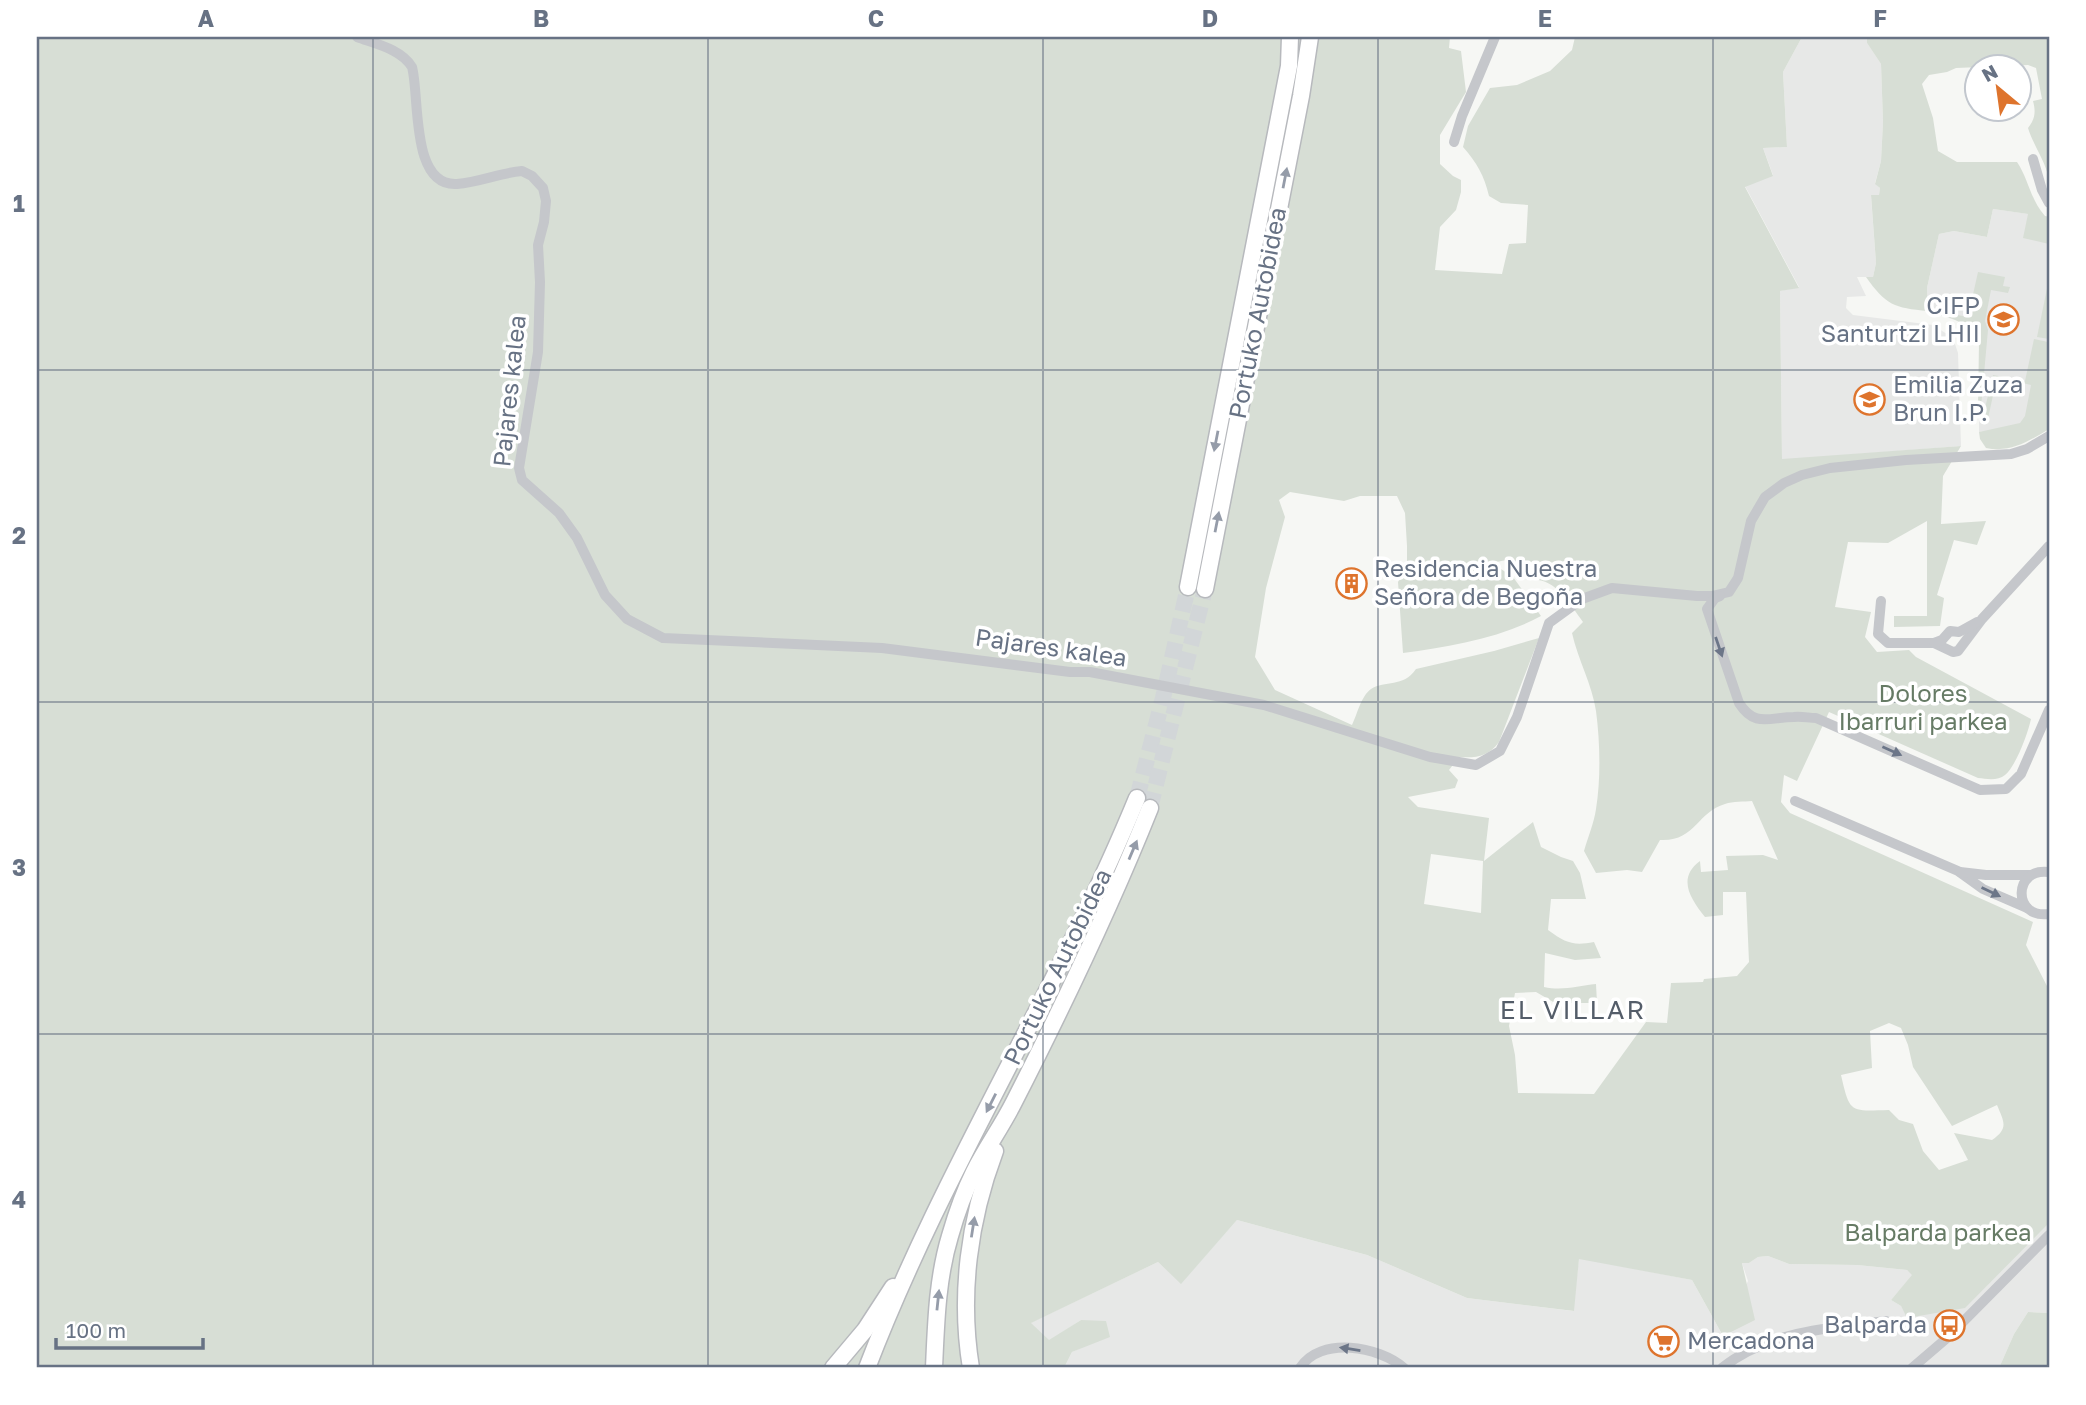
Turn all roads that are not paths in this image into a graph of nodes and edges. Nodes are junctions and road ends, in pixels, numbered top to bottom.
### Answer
1 (357, 37) edge
2 (1290, 37) edge
3 (1310, 37) edge
4 (1495, 37) edge
5 (1454, 142) dead end
6 (2033, 159) dead end
7 (2049, 203) edge
8 (2049, 436) edge
9 (2049, 546) edge
10 (1188, 587) tunnel mouth
11 (1205, 589) tunnel mouth
12 (1729, 592) junction
13 (1697, 596) junction
14 (1881, 601) dead end
15 (1707, 609) junction
16 (1982, 619) junction
17 (1934, 643) junction
18 (2049, 710) edge
19 (1795, 801) dead end
20 (2049, 860) edge
21 (1958, 871) junction
22 (2049, 872) edge
23 (2032, 874) junction
24 (2027, 908) junction
25 (2047, 916) edge
26 (1013, 1104) junction
27 (931, 1222) junction
28 (2049, 1235) edge
29 (1886, 1321) dead end
30 (833, 1368) edge
31 (867, 1368) edge
32 (934, 1368) edge
33 (971, 1368) edge
34 (1300, 1368) edge
35 (1404, 1368) edge
36 (1722, 1368) edge
37 (1912, 1368) edge

1 - 13 street, Pajares kalea
2 -> 10 highway, Portuko Autobidea
11 -> 3 highway, Portuko Autobidea
4 - 5 street
6 - 7 street
8 - 12 street
9 - 16 street
12 - 13 street, Pajares kalea
12 - 15 street
13 - 15 street
14 - 17 street
15 -> 18 street
16 - 17 street
16 - 17 street
19 - 21 street
20 - 23 street
21 - 23 street
21 -> 24 street
22 - 23 street
23 - 24 street
24 - 25 street
26 -> 27 highway, Portuko Autobidea
32 -> 26 highway
33 -> 26 highway
27 - 30 highway
27 - 31 highway
28 - 37 street
29 - 36 street
35 -> 34 street

